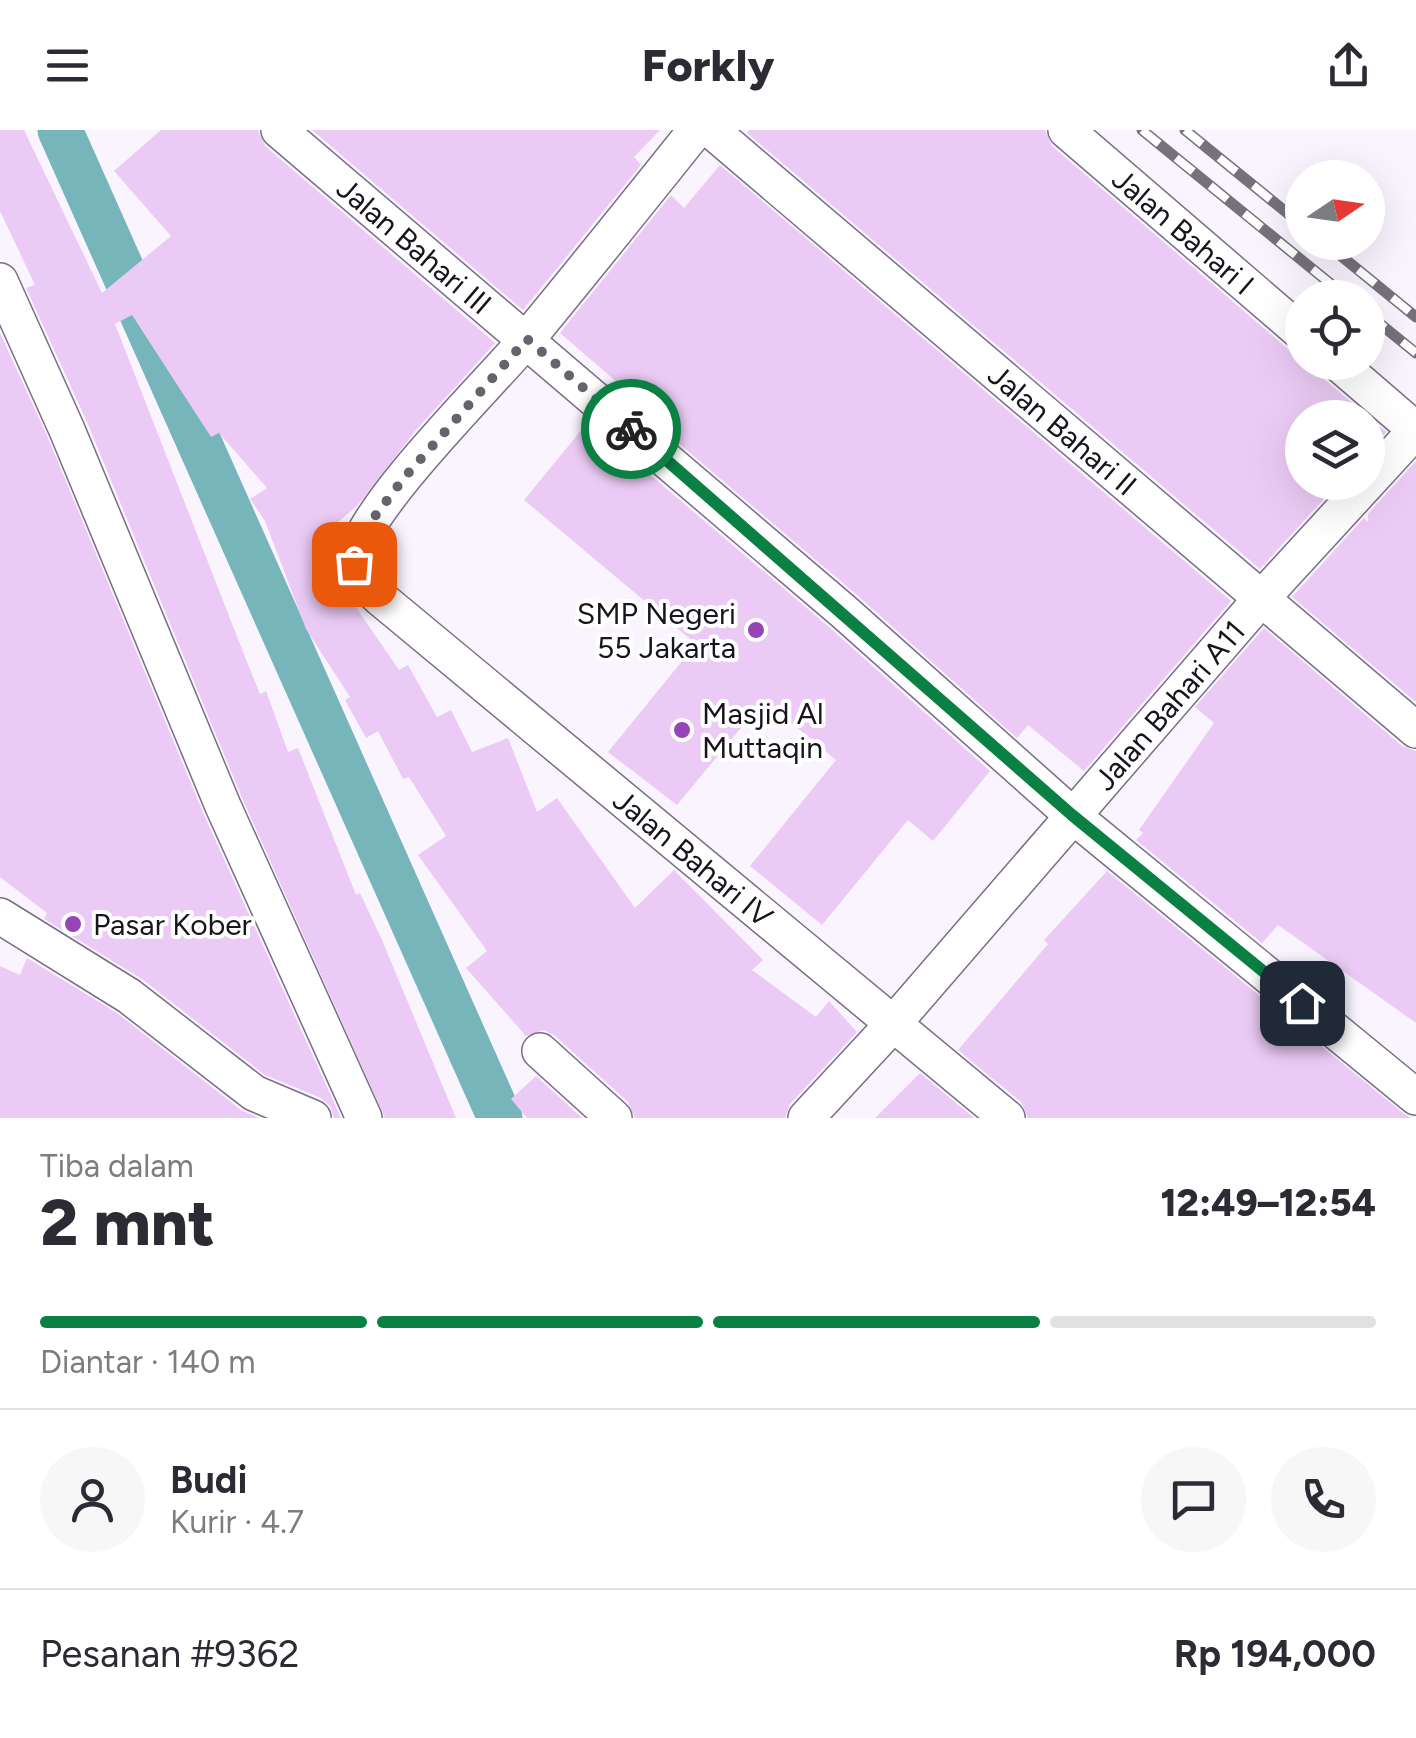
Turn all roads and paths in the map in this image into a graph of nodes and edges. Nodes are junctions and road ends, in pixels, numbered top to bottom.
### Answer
1 (280, 130) edge
2 (696, 130) edge
3 (711, 130) edge
4 (1066, 130) edge
5 (0, 281) edge
6 (1285, 318) edge
7 (527, 339) junction
8 (1358, 380) edge
9 (1416, 430) edge
10 (1260, 600) junction
11 (1416, 730) edge
12 (1072, 815) junction
13 (0, 916) edge
14 (894, 1024) junction
15 (540, 1051) dead end
16 (1416, 1097) edge
17 (360, 1109) edge
18 (314, 1118) edge
19 (323, 1118) edge
20 (614, 1118) edge
21 (806, 1118) edge
22 (1007, 1118) edge

1 - 7 street, Jalan Bahari III
2 - 7 street
3 - 10 street, Jalan Bahari II
4 - 6 street, Jalan Bahari I
5 - 17 street
7 - 12 street, Jalan Bahari III
7 - 14 street, Jalan Bahari IV
8 - 9 street
9 - 10 street, Jalan Bahari A11
10 - 11 street, Jalan Bahari II
10 - 12 street, Jalan Bahari A11
12 - 14 street, Jalan Bahari A11
12 - 16 street, Jalan Bahari III
13 - 18 street
14 - 21 street, Jalan Bahari A11
14 - 22 street, Jalan Bahari IV
15 - 20 street
17 - 19 street

